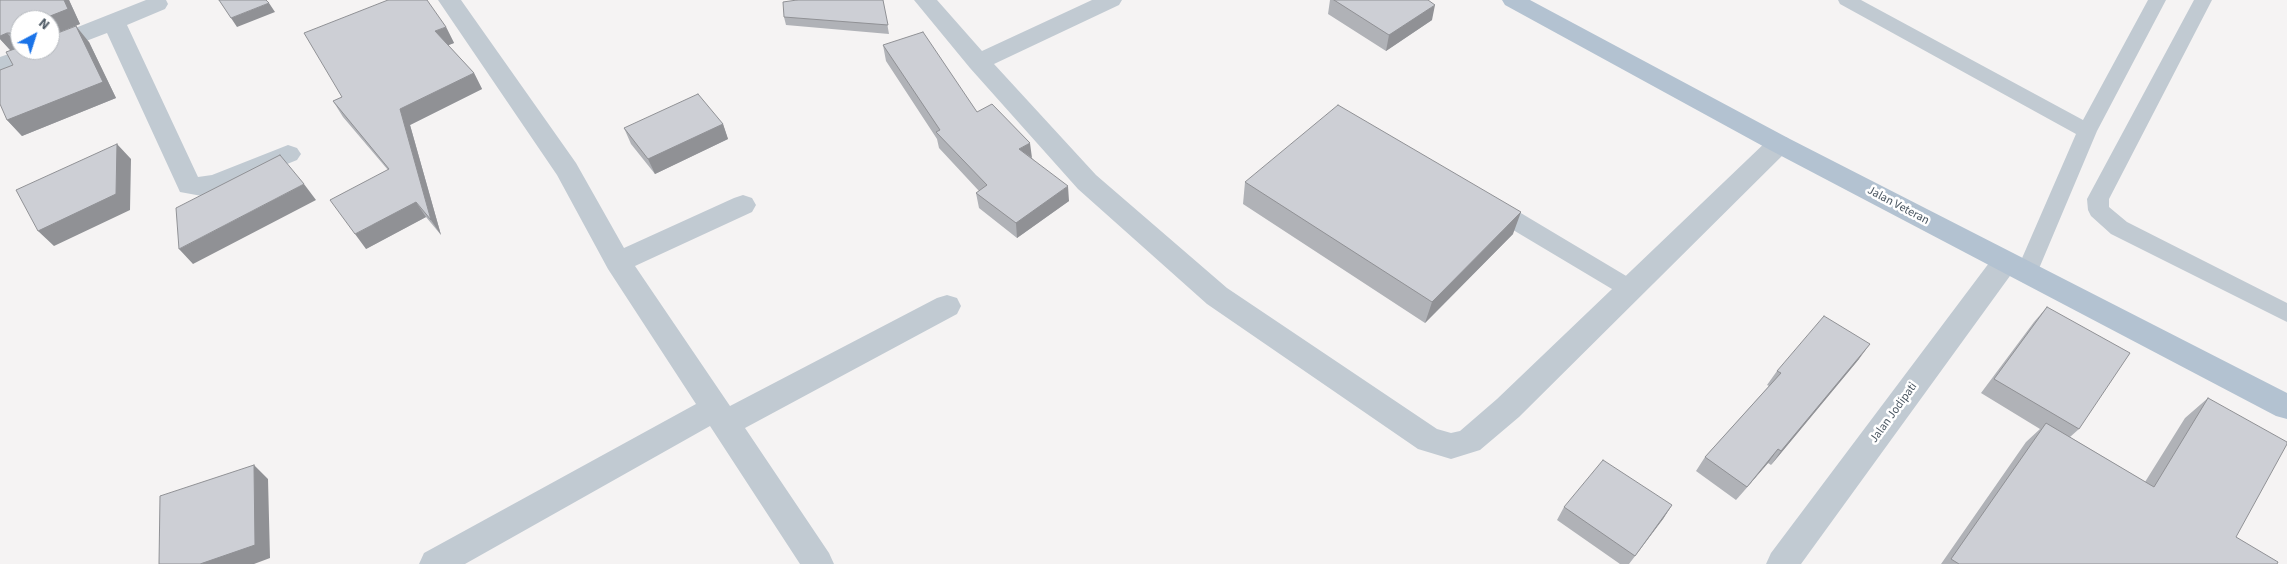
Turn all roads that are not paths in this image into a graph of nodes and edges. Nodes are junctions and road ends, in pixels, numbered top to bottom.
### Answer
1 (449, 0) edge
2 (925, 0) edge
3 (1111, 0) edge
4 (1512, 0) edge
5 (1847, 0) edge
6 (2158, 0) edge
7 (2203, 0) edge
8 (161, 1) edge
9 (114, 22) junction
10 (60, 43) edge
11 (16, 60) edge
12 (978, 62) junction
13 (0, 66) edge
14 (2086, 131) junction
15 (1779, 144) junction
16 (288, 154) dead end
17 (1473, 195) edge
18 (744, 205) dead end
19 (618, 262) junction
20 (2016, 267) junction
21 (1630, 289) junction
22 (947, 306) dead end
23 (2287, 313) edge
24 (2287, 407) edge
25 (719, 416) junction
26 (435, 564) edge
27 (818, 564) edge
28 (1782, 564) edge

1 - 19 street
2 - 12 street
3 - 12 street
4 - 15 main road, Jalan Veteran
5 - 14 lane
6 - 14 lane
7 - 23 lane
8 - 9 street
9 - 10 street
9 - 16 street
11 - 13 street
12 - 21 street
14 - 20 lane
15 - 20 main road, Jalan Veteran
15 - 21 street
17 - 21 lane
18 - 19 street
19 - 25 street
20 - 24 main road, Jalan Veteran
20 - 28 street, Jalan Jodipati
22 - 25 street
25 - 26 street
25 - 27 street

